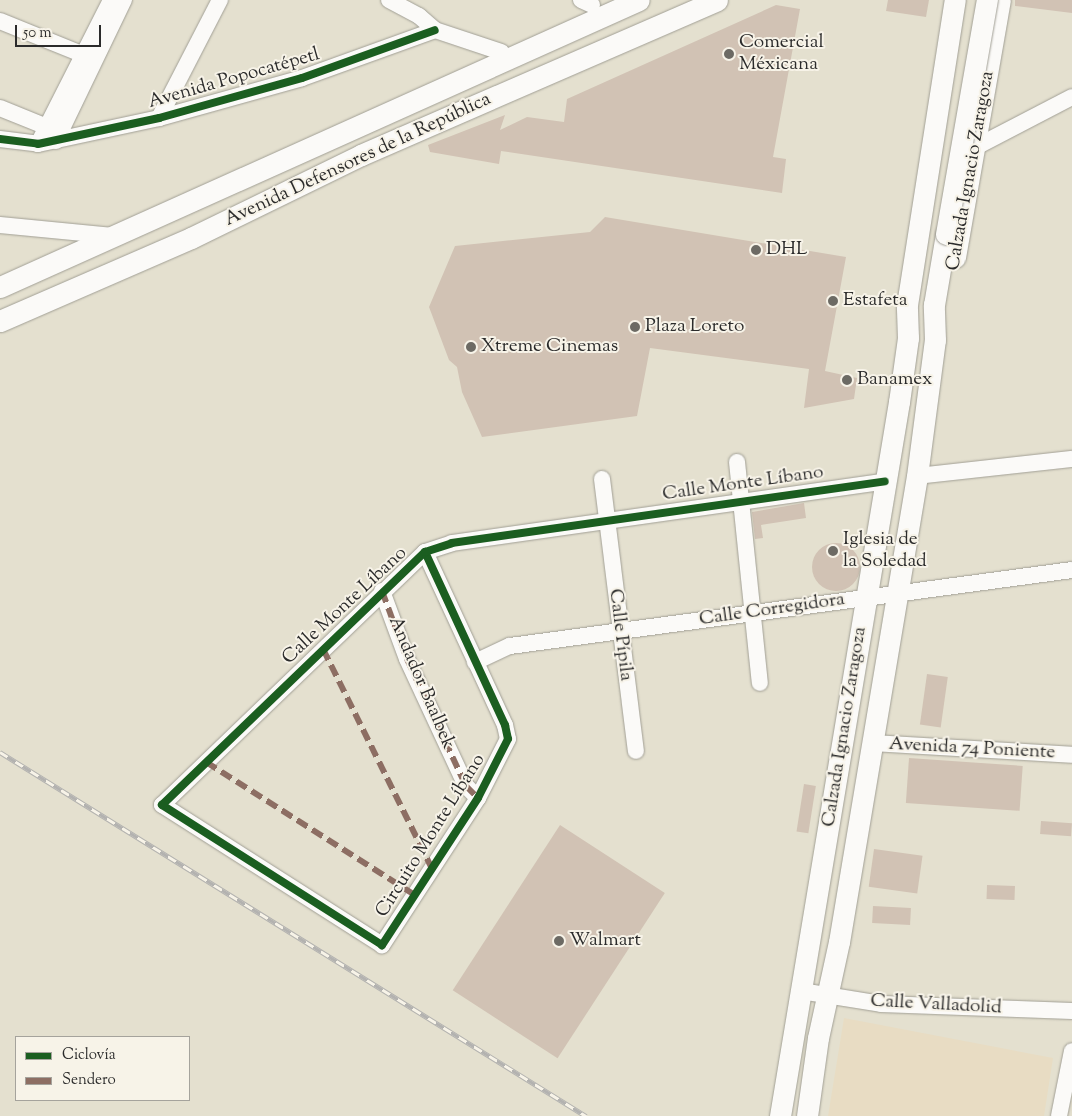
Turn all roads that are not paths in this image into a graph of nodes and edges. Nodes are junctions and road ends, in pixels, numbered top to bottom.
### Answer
1 (112, 0) edge
2 (124, 0) edge
3 (220, 0) edge
4 (389, 0) edge
5 (639, 0) edge
6 (717, 0) edge
7 (955, 0) edge
8 (973, 0) edge
9 (987, 0) edge
10 (1000, 0) edge
11 (0, 21) edge
12 (950, 21) junction
13 (435, 30) junction
14 (995, 30) junction
15 (501, 52) dead end
16 (84, 55) junction
17 (1072, 97) edge
18 (0, 108) edge
19 (159, 118) junction
20 (46, 127) junction
21 (59, 134) junction
22 (0, 139) edge
23 (38, 144) junction
24 (974, 148) junction
25 (0, 225) edge
26 (939, 232) junction
27 (117, 236) junction
28 (0, 287) edge
29 (0, 321) edge
30 (908, 338) junction
31 (935, 340) junction
32 (1072, 459) edge
33 (737, 462) dead end
34 (917, 476) junction
35 (602, 478) dead end
36 (885, 481) junction
37 (741, 500) junction
38 (607, 520) junction
39 (425, 552) junction
40 (1072, 570) edge
41 (382, 591) junction
42 (895, 595) junction
43 (866, 598) junction
44 (751, 613) junction
45 (619, 632) junction
46 (475, 662) junction
47 (760, 684) dead end
48 (872, 743) junction
49 (636, 751) dead end
50 (1072, 755) edge
51 (478, 798) junction
52 (382, 945) joint
53 (801, 997) junction
54 (827, 997) junction
55 (1072, 1011) edge
56 (818, 1038) junction
57 (1072, 1051) edge
58 (780, 1116) edge
59 (807, 1116) edge
60 (1059, 1116) edge

1 - 16 street
2 - 21 street
3 - 19 street
4 - 13 street
5 - 27 main road, Avenida Defensores de la República
6 - 29 main road, Avenida Defensores de la República
7 - 12 main road, Calzada Ignacio Zaragoza
8 - 26 main road, Calzada Ignacio Zaragoza
9 - 26 main road, Calzada Ignacio Zaragoza, bridge
10 - 14 main road, Calzada Ignacio Zaragoza
11 - 16 street
12 - 14 main road
12 - 30 main road, Calzada Ignacio Zaragoza
13 - 15 street
13 - 19 street, Avenida Popocatépetl
14 - 24 main road, Calzada Ignacio Zaragoza
16 - 20 street
17 - 24 street
18 - 20 street
19 - 21 street, Avenida Popocatépetl
20 - 21 street
20 - 23 street
21 - 23 street, Avenida Popocatépetl
22 - 23 street, Avenida Popocatépetl
24 - 31 main road, Calzada Ignacio Zaragoza
25 - 27 street
26 - 30 main road, Calzada Ignacio Zaragoza
26 - 31 main road, Calzada Ignacio Zaragoza
27 - 28 main road, Avenida Defensores de la República
30 - 36 main road, Calzada Ignacio Zaragoza
31 - 34 main road, Calzada Ignacio Zaragoza
32 - 34 street
33 - 37 street
34 - 42 main road, Calzada Ignacio Zaragoza
35 - 38 street, Calle Pípila
36 - 37 street, Calle Monte Líbano
36 - 43 main road, Calzada Ignacio Zaragoza
37 - 38 street, Calle Monte Líbano
37 - 44 street
38 - 39 street, Calle Monte Líbano
38 - 45 street, Calle Pípila
39 - 41 street, Calle Monte Líbano
39 - 46 street, Circuito Monte Líbano
40 - 42 street, Calle Corregidora
41 - 51 street, Andador Baalbek
41 - 52 street, Calle Monte Líbano
42 - 43 street, Calle Corregidora
42 - 48 main road, Calzada Ignacio Zaragoza
43 - 44 street, Calle Corregidora
43 - 53 main road, Calzada Ignacio Zaragoza
44 - 45 street, Calle Corregidora
44 - 47 street
45 - 46 street, Calle Corregidora
45 - 49 street, Calle Pípila
46 - 51 street, Circuito Monte Líbano
48 - 50 street, Avenida 74 Poniente
48 - 54 main road, Calzada Ignacio Zaragoza
51 - 52 street, Circuito Monte Líbano
53 - 54 street, Calle Valladolid
53 - 56 main road
53 - 58 main road, Calzada Ignacio Zaragoza
54 - 55 street, Calle Valladolid
54 - 56 main road, Calzada Ignacio Zaragoza
56 - 59 main road, Calzada Ignacio Zaragoza
57 - 60 street

